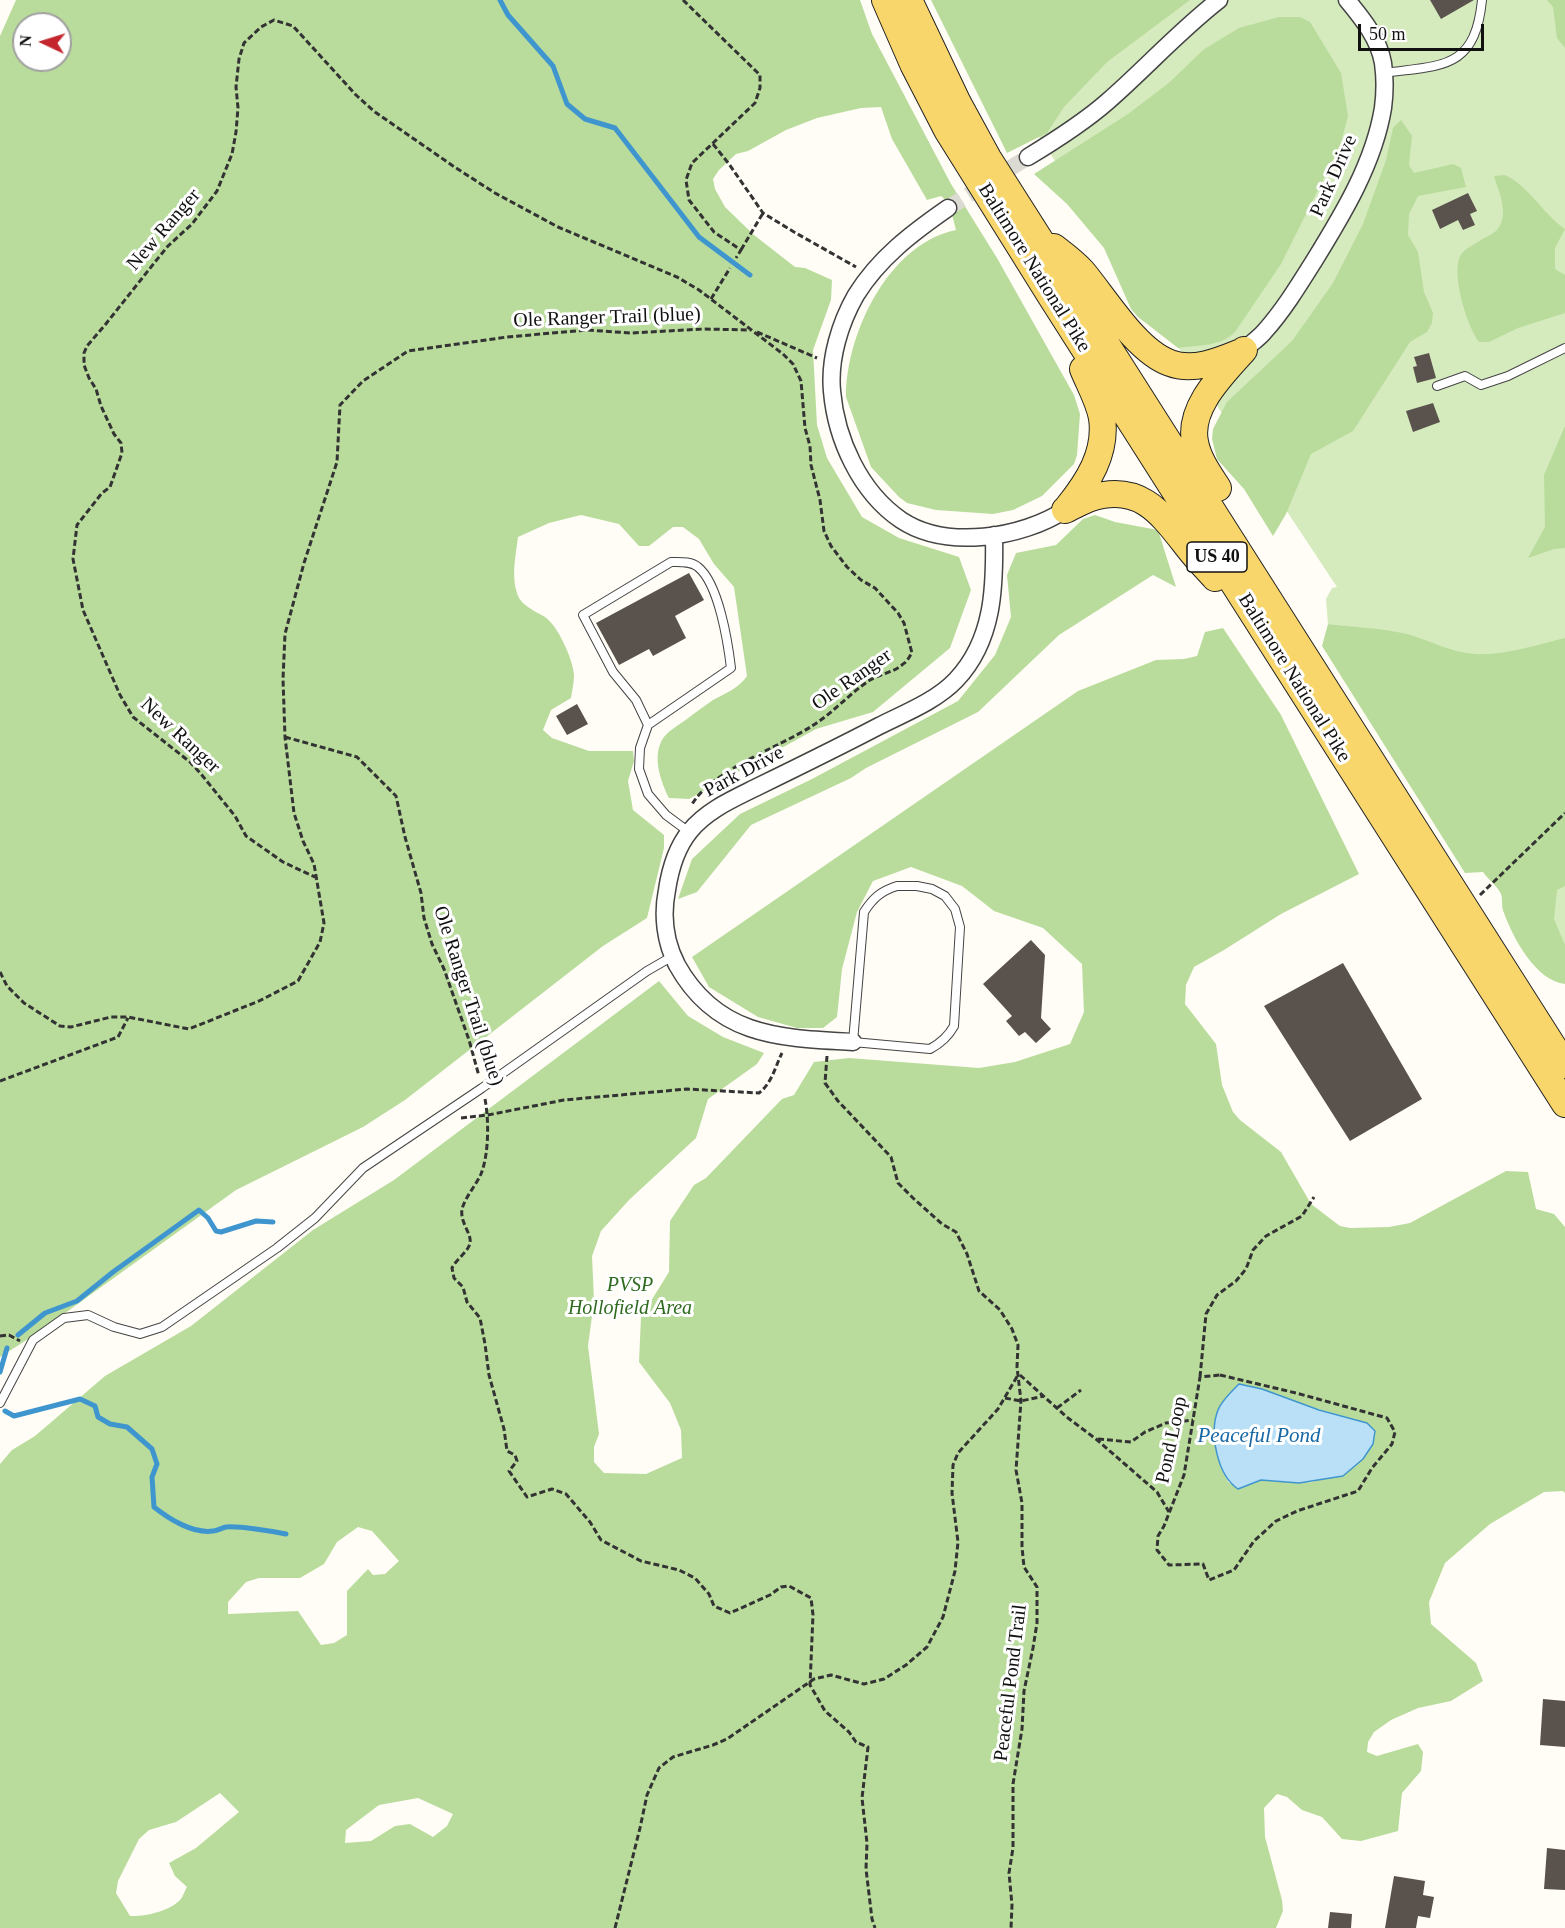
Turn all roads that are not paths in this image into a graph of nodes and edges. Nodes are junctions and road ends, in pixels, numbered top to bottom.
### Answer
1 (885, 0) edge
2 (909, 0) edge
3 (1219, 0) edge
4 (1347, 0) edge
5 (1482, 0) edge
6 (1384, 73) junction
7 (1028, 157) tunnel mouth
8 (948, 208) tunnel mouth
9 (1035, 230) junction
10 (1050, 295) junction
11 (1565, 348) edge
12 (1244, 351) junction
13 (1437, 386) dead end
14 (1065, 510) junction
15 (994, 535) junction
16 (1271, 602) junction
17 (1266, 635) junction
18 (648, 725) junction
19 (685, 828) junction
20 (673, 956) junction
21 (853, 1042) junction
22 (1565, 1065) edge
23 (1565, 1104) edge
24 (0, 1403) edge

1 - 10 main road, Baltimore National Pike / US 40
2 - 9 main road, Baltimore National Pike / US 40
3 - 7 street
4 - 6 street, Park Drive
5 - 6 lane
6 - 12 street, Park Drive
8 - 15 street
9 - 12 main road
9 - 16 main road, Baltimore National Pike / US 40
10 - 14 main road
10 - 17 main road, Baltimore National Pike / US 40
11 - 13 lane
12 - 16 main road
14 - 15 street
14 - 17 main road
15 - 19 street, Park Drive
16 - 22 main road, Baltimore National Pike / US 40
17 - 23 main road, Baltimore National Pike / US 40
18 - 18 lane
18 - 19 lane
19 - 20 street, Park Drive
20 - 21 street, Park Drive
20 - 24 lane
21 - 21 lane, Park Drive

